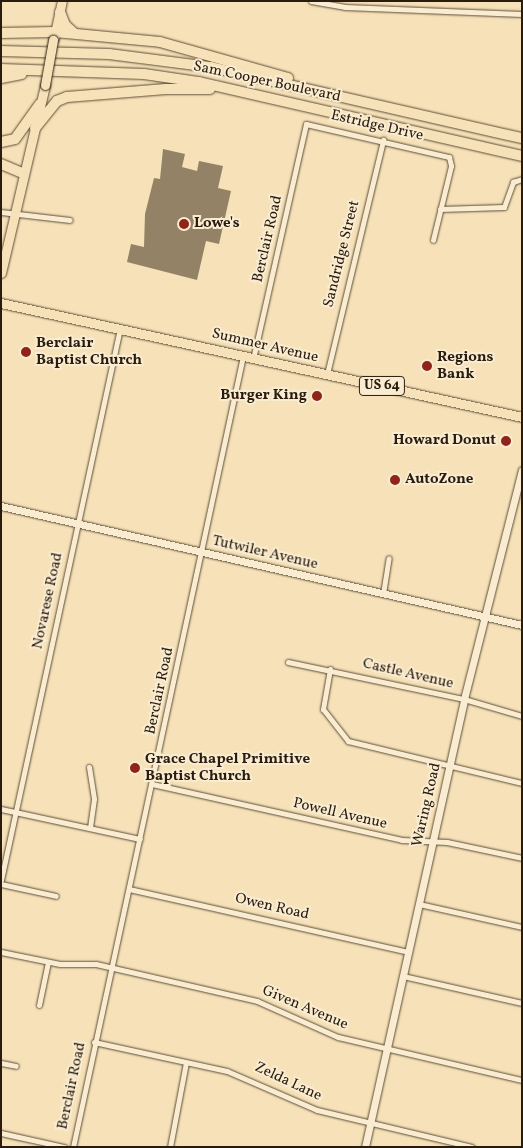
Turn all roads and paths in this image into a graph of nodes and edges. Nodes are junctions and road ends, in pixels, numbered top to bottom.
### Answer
1 (62, 1) edge
2 (311, 1) edge
3 (60, 12) joint
4 (522, 14) edge
5 (1, 32) edge
6 (61, 32) junction
7 (1, 51) edge
8 (1, 69) edge
9 (55, 70) junction
10 (1, 78) edge
11 (311, 89) junction
12 (258, 93) junction
13 (40, 104) junction
14 (306, 124) joint
15 (35, 128) junction
16 (522, 138) edge
17 (383, 140) junction
18 (1, 142) edge
19 (522, 156) edge
20 (1, 164) edge
21 (24, 174) junction
22 (519, 178) edge
23 (440, 209) junction
24 (1, 212) edge
25 (14, 215) junction
26 (70, 220) dead end
27 (434, 240) dead end
28 (1, 273) edge
29 (1, 303) edge
30 (120, 328) junction
31 (243, 356) junction
32 (253, 359) junction
33 (327, 374) junction
34 (522, 417) edge
35 (522, 470) edge
36 (1, 506) edge
37 (78, 523) junction
38 (203, 553) junction
39 (389, 558) dead end
40 (383, 594) junction
41 (483, 617) junction
42 (522, 626) edge
43 (288, 662) dead end
44 (330, 669) junction
45 (464, 699) junction
46 (522, 716) edge
47 (449, 766) junction
48 (89, 767) dead end
49 (522, 783) edge
50 (152, 784) junction
51 (1, 809) edge
52 (16, 812) junction
53 (90, 827) junction
54 (140, 839) junction
55 (432, 842) junction
56 (522, 858) edge
57 (1, 880) edge
58 (1, 884) edge
59 (129, 889) junction
60 (56, 896) dead end
61 (419, 904) junction
62 (522, 927) edge
63 (1, 952) edge
64 (408, 952) junction
65 (48, 962) junction
66 (111, 967) junction
67 (403, 976) junction
68 (522, 1003) edge
69 (39, 1004) dead end
70 (94, 1042) junction
71 (387, 1050) junction
72 (186, 1062) junction
73 (1, 1063) edge
74 (16, 1066) dead end
75 (522, 1080) edge
76 (370, 1124) junction
77 (1, 1133) edge
78 (64, 1147) edge
79 (73, 1147) edge
80 (170, 1147) edge
81 (365, 1147) edge
82 (472, 1147) edge

1 - 3 main road
2 - 4 street
3 - 6 highway
5 - 6 highway
6 - 11 highway
6 - 13 main road, bridge
7 - 11 highway, Sam Cooper Boulevard
8 - 9 highway, Sam Cooper Boulevard
9 - 10 highway
9 - 12 highway, Sam Cooper Boulevard
11 - 16 highway, Sam Cooper Boulevard
12 - 15 highway
12 - 19 highway, Sam Cooper Boulevard
13 - 15 main road
13 - 18 highway
14 - 17 street, Estridge Drive
14 - 32 street, Berclair Road
15 - 21 main road
17 - 23 street, Estridge Drive
17 - 33 street, Sandridge Street
20 - 21 highway
21 - 25 main road
22 - 23 street
23 - 27 street
24 - 25 street
25 - 26 street
25 - 28 main road
29 - 30 main road, Summer Avenue / US 64
30 - 31 main road, Summer Avenue / US 64
30 - 37 street, Novarese Road
31 - 32 main road, Summer Avenue / US 64
31 - 38 street, Berclair Road
32 - 33 main road, Summer Avenue / US 64
33 - 34 main road, Summer Avenue / US 64
35 - 41 street, Waring Road
36 - 37 street, Tutwiler Avenue
37 - 38 street, Tutwiler Avenue
37 - 52 street, Novarese Road
38 - 40 street, Tutwiler Avenue
38 - 50 street, Berclair Road
39 - 40 street
40 - 41 street, Tutwiler Avenue
41 - 42 street, Tutwiler Avenue
41 - 45 street, Waring Road
43 - 44 street, Castle Avenue
44 - 45 street, Castle Avenue
44 - 47 street
45 - 46 street, Castle Avenue
45 - 47 street, Waring Road
47 - 49 street
47 - 55 street, Waring Road
48 - 53 street
50 - 54 street, Berclair Road
50 - 55 street, Powell Avenue
51 - 52 street
52 - 53 street
52 - 57 street, Novarese Road
53 - 54 street
54 - 59 street, Berclair Road
55 - 56 street, Powell Avenue
55 - 61 street, Waring Road
58 - 60 street
59 - 64 street, Owen Road
59 - 66 street, Berclair Road
61 - 62 street
61 - 64 street, Waring Road
63 - 65 street, Given Avenue
64 - 67 street, Waring Road
65 - 66 street, Given Avenue
65 - 69 street
66 - 70 street, Berclair Road
66 - 71 street, Given Avenue
67 - 68 street
67 - 71 street, Waring Road
70 - 72 street, Zelda Lane
70 - 79 street, Berclair Road
71 - 75 street, Given Avenue
71 - 76 street, Waring Road
72 - 76 street, Zelda Lane
72 - 80 street
73 - 74 street
76 - 81 street, Waring Road
76 - 82 street, Zelda Lane
77 - 78 street

